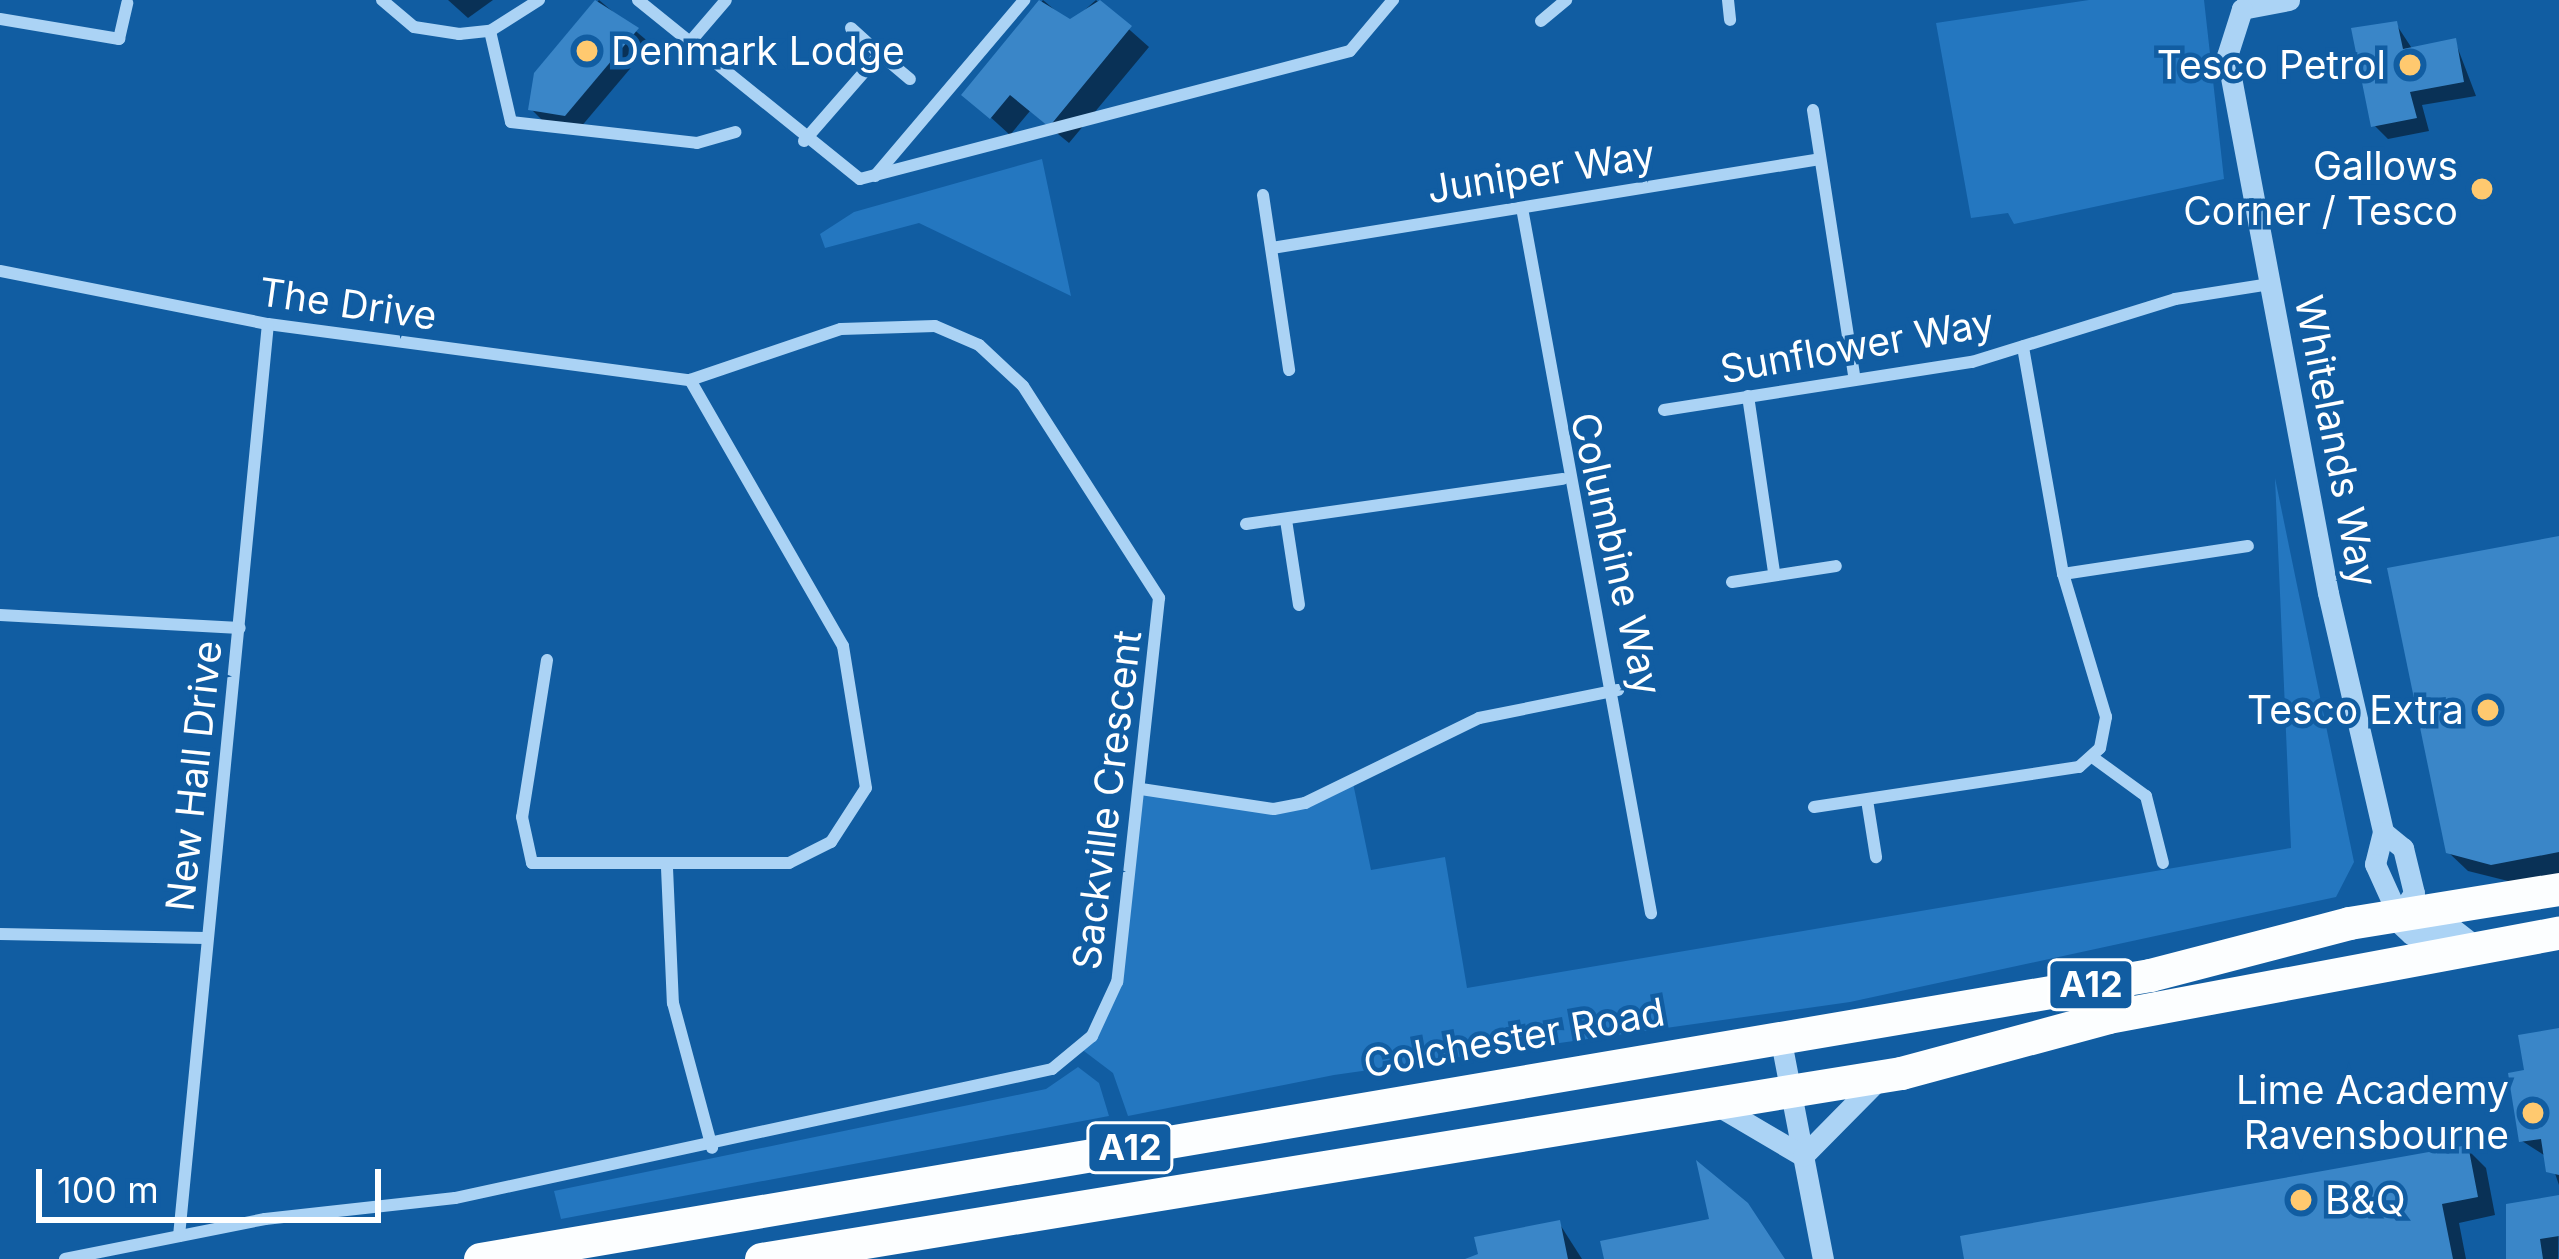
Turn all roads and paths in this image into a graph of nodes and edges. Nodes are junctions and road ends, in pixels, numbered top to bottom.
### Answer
1 (382, 0) edge
2 (539, 0) edge
3 (638, 0) edge
4 (726, 0) edge
5 (1024, 0) edge
6 (1394, 0) edge
7 (1566, 0) edge
8 (1728, 0) edge
9 (2289, 0) edge
10 (127, 3) edge
11 (2238, 4) edge
12 (0, 19) edge
13 (1730, 20) dead end
14 (1540, 21) dead end
15 (851, 28) dead end
16 (490, 31) junction
17 (690, 42) junction
18 (880, 55) junction
19 (910, 79) dead end
20 (1813, 110) dead end
21 (735, 132) dead end
22 (803, 141) junction
23 (1820, 159) junction
24 (874, 176) junction
25 (1263, 195) dead end
26 (1522, 208) junction
27 (1271, 248) junction
28 (0, 272) edge
29 (2270, 284) junction
30 (268, 324) junction
31 (2023, 346) junction
32 (1289, 370) dead end
33 (690, 380) junction
34 (1855, 380) junction
35 (1748, 396) junction
36 (1664, 410) dead end
37 (1563, 479) junction
38 (1286, 520) junction
39 (1246, 524) dead end
40 (2248, 546) dead end
41 (1836, 566) dead end
42 (1774, 574) junction
43 (2063, 574) junction
44 (1732, 582) dead end
45 (1299, 605) dead end
46 (0, 615) edge
47 (240, 628) junction
48 (547, 660) dead end
49 (1618, 689) junction
50 (2095, 759) junction
51 (1141, 789) junction
52 (1867, 800) junction
53 (1814, 807) dead end
54 (1876, 857) dead end
55 (2163, 862) dead end
56 (667, 868) junction
57 (2559, 889) edge
58 (1651, 913) dead end
59 (2397, 917) junction
60 (2559, 933) edge
61 (0, 934) edge
62 (206, 938) junction
63 (2478, 948) junction
64 (2374, 968) junction
65 (1780, 1036) junction
66 (1901, 1073) junction
67 (1788, 1086) junction
68 (1705, 1098) junction
69 (712, 1148) junction
70 (1803, 1156) junction
71 (179, 1236) junction
72 (65, 1259) edge
73 (480, 1259) edge
74 (761, 1259) edge
75 (1823, 1259) edge

1 - 16 street
2 - 16 street
3 - 17 street
4 - 17 street
5 - 24 street
6 - 24 street
7 - 14 street
8 - 13 street
9 - 11 street, Whitelands Way
10 - 12 street
11 - 29 street, Whitelands Way
15 - 18 street
16 - 21 street
17 - 22 street
18 - 19 street
18 - 22 street
20 - 23 street
22 - 24 street
23 - 26 street, Juniper Way
23 - 34 street
25 - 27 street
26 - 27 street, Juniper Way
26 - 37 street, Columbine Way
27 - 32 street
28 - 30 street, The Drive
29 - 31 street, Sunflower Way
29 - 59 street, Whitelands Way
30 - 33 street, The Drive
30 - 47 street, New Hall Drive
31 - 34 street, Sunflower Way
31 - 43 street
33 - 51 street, Sackville Crescent
33 - 56 street
34 - 35 street, Sunflower Way
35 - 36 street, Sunflower Way
35 - 42 street
37 - 38 street
37 - 49 street, Columbine Way
38 - 39 street
38 - 45 street
40 - 43 street
41 - 42 street
42 - 44 street
43 - 50 street
46 - 47 street
47 - 62 street, New Hall Drive
48 - 56 street
49 - 51 street
49 - 58 street, Columbine Way
50 - 52 street
50 - 55 street
51 - 69 street, Sackville Crescent
52 - 53 street
52 - 54 street
56 - 69 street
57 - 59 highway, Colchester Road / A12
59 - 63 street, A12
59 - 64 highway
59 - 65 highway, Colchester Road / A12
60 - 63 highway, A12
61 - 62 street
62 - 71 street, New Hall Drive
63 - 64 highway, A12
64 - 66 highway, A12
65 - 67 street
65 - 73 highway, Colchester Road / A12
66 - 67 highway, A12
66 - 70 street
67 - 68 highway, A12
67 - 70 street
68 - 70 street
68 - 74 highway, A12
69 - 71 street, Sackville Crescent
70 - 75 street
71 - 72 street, Sackville Crescent

